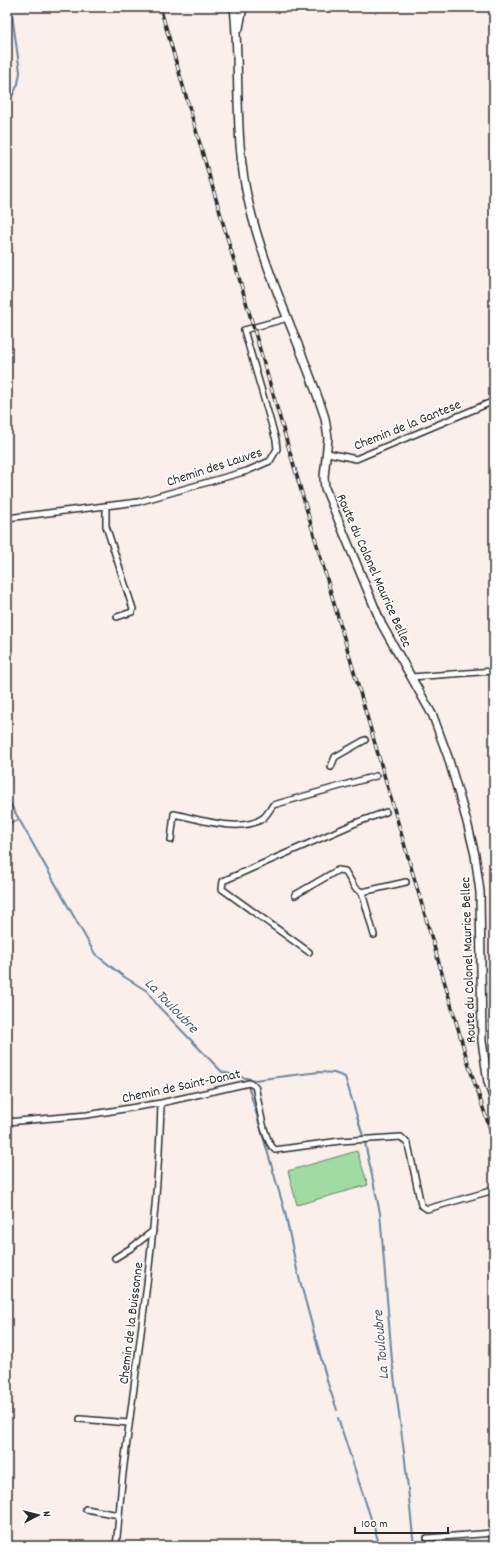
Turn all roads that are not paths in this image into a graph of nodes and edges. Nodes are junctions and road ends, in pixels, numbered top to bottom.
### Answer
1 (234, 7) edge
2 (243, 7) edge
3 (238, 48) junction
4 (288, 318) junction
5 (494, 402) edge
6 (328, 453) junction
7 (106, 506) junction
8 (7, 518) edge
9 (117, 617) dead end
10 (494, 671) edge
11 (411, 677) junction
12 (365, 740) dead end
13 (331, 766) dead end
14 (376, 776) dead end
15 (386, 812) dead end
16 (171, 840) dead end
17 (406, 882) dead end
18 (362, 892) junction
19 (296, 895) dead end
20 (374, 934) dead end
21 (309, 952) dead end
22 (494, 1100) edge
23 (161, 1102) junction
24 (7, 1122) edge
25 (494, 1190) edge
26 (152, 1231) junction
27 (115, 1258) dead end
28 (80, 1419) dead end
29 (129, 1424) junction
30 (86, 1509) dead end
31 (119, 1515) junction
32 (494, 1533) edge
33 (427, 1538) dead end
34 (116, 1546) edge

1 - 3 main road, Route du Colonel Maurice Bellec
2 - 3 main road, Route du Colonel Maurice Bellec
3 - 4 main road, Route du Colonel Maurice Bellec
4 - 6 main road, Route du Colonel Maurice Bellec
4 - 7 street, Chemin des Lauves
5 - 6 street, Chemin de la Gantese
6 - 11 main road, Route du Colonel Maurice Bellec
7 - 8 street, Chemin des Lauves
7 - 9 street
10 - 11 street
11 - 22 main road, Route du Colonel Maurice Bellec
12 - 13 street
14 - 16 street
15 - 21 street
17 - 18 street
18 - 19 street
18 - 20 street
23 - 24 street, Chemin de Saint-Donat
23 - 25 street, Chemin de Saint-Donat
23 - 26 street, Chemin de la Buissonne
26 - 27 street
26 - 29 street, Chemin de la Buissonne
28 - 29 street
29 - 31 street, Chemin de la Buissonne
30 - 31 street
31 - 34 street, Chemin de la Buissonne
32 - 33 street

